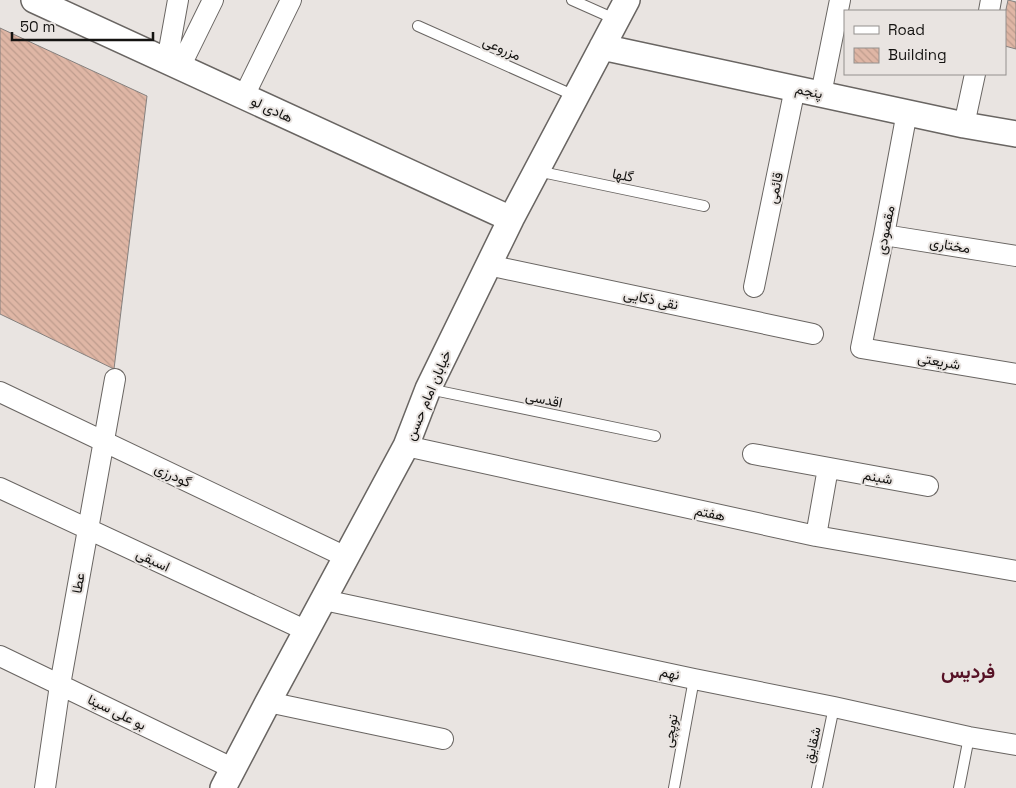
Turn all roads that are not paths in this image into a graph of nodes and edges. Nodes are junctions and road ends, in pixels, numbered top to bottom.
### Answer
1 (34, 0) edge
2 (178, 0) edge
3 (213, 0) edge
4 (291, 0) edge
5 (572, 0) edge
6 (840, 0) edge
7 (64, 6) edge
8 (622, 10) edge
9 (418, 26) dead end
10 (602, 47) junction
11 (173, 64) junction
12 (975, 75) edge
13 (795, 88) junction
14 (821, 94) junction
15 (244, 96) junction
16 (576, 96) junction
17 (907, 112) junction
18 (964, 125) junction
19 (1016, 134) edge
20 (536, 170) junction
21 (704, 206) dead end
22 (510, 219) junction
23 (884, 234) junction
24 (1016, 256) edge
25 (488, 265) junction
26 (754, 287) dead end
27 (813, 334) dead end
28 (862, 348) joint
29 (1016, 374) edge
30 (115, 379) dead end
31 (428, 389) junction
32 (0, 392) edge
33 (655, 436) dead end
34 (104, 442) junction
35 (406, 446) junction
36 (752, 454) dead end
37 (828, 468) junction
38 (928, 486) dead end
39 (0, 488) edge
40 (87, 529) junction
41 (816, 536) junction
42 (346, 557) junction
43 (1016, 571) edge
44 (324, 600) junction
45 (307, 631) junction
46 (0, 656) edge
47 (694, 679) junction
48 (60, 684) junction
49 (268, 702) junction
50 (834, 707) junction
51 (969, 737) junction
52 (443, 739) dead end
53 (1016, 745) edge
54 (228, 778) edge
55 (45, 788) edge
56 (674, 788) edge
57 (817, 788) edge
58 (959, 788) edge

1 - 7 street, هادی لو
2 - 11 street
3 - 11 street
4 - 15 street
5 - 8 lane
6 - 14 street
7 - 11 street, هادی لو
8 - 10 street, خیابان امام حسن
9 - 16 lane, مزروعی
10 - 13 street, پنجم
10 - 16 street, خیابان امام حسن
11 - 15 street, هادی لو
12 - 18 street
13 - 14 street, پنجم
13 - 26 street, قائمی
14 - 17 street, پنجم
15 - 22 street, هادی لو
16 - 20 street, خیابان امام حسن
17 - 18 street, پنجم
17 - 23 street, مقصودی
18 - 19 street, پنجم
20 - 21 lane, گلها
20 - 22 street, خیابان امام حسن
22 - 25 street, خیابان امام حسن
23 - 24 street, مختاری
23 - 28 street, مقصودی
25 - 27 street, نقی ذکایی
25 - 31 street, خیابان امام حسن
28 - 29 street, شریعتی
30 - 34 street, عطا
31 - 33 lane, اقدسی
31 - 35 street, خیابان امام حسن
32 - 34 street, گودرزی
34 - 40 street, عطا
34 - 42 street, گودرزی
35 - 41 street, هفتم
35 - 42 street, خیابان امام حسن
36 - 37 street, شبنم
37 - 38 street, شبنم
37 - 41 street
39 - 40 street, اسبقی
40 - 45 street, اسبقی
40 - 48 street, عطا
41 - 43 street, هفتم
42 - 44 street, خیابان امام حسن
44 - 45 street, خیابان امام حسن
44 - 47 street, نهم
45 - 49 street, خیابان امام حسن
46 - 48 street, بو علی سینا
47 - 50 street, نهم
47 - 56 lane, توپچی
48 - 54 street, بو علی سینا
48 - 55 street, عطا
49 - 52 street
49 - 54 street, خیابان امام حسن
50 - 51 street, نهم
50 - 57 lane, شقایق
51 - 53 street, نهم
51 - 58 lane

